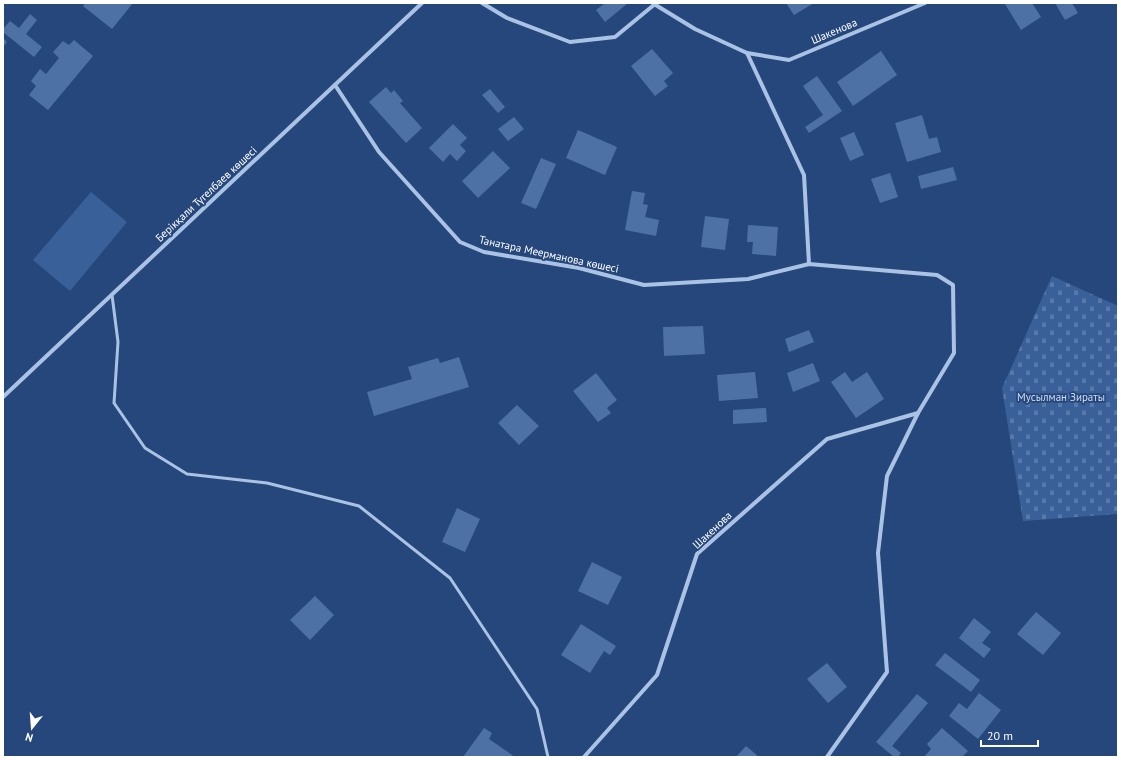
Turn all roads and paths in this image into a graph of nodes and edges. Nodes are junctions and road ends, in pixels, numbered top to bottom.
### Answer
1 (422, 3) edge
2 (482, 3) edge
3 (925, 3) edge
4 (655, 4) edge
5 (747, 53) junction
6 (335, 85) junction
7 (809, 264) junction
8 (112, 295) junction
9 (3, 397) edge
10 (918, 413) junction
11 (548, 757) edge
12 (584, 757) edge
13 (827, 757) edge

1 - 6 street, Берікқали Түгелбаев көшесі
2 - 4 street
3 - 5 street, Шакенова
4 - 5 street
5 - 7 street
6 - 7 street, Танатара Меерманова көшесі
6 - 8 street, Берікқали Түгелбаев көшесі
7 - 10 street, Танатара Меерманова көшесі
8 - 9 street, Берікқали Түгелбаев көшесі
8 - 11 lane
10 - 12 street, Шакенова
10 - 13 street, Танатара Меерманова көшесі

